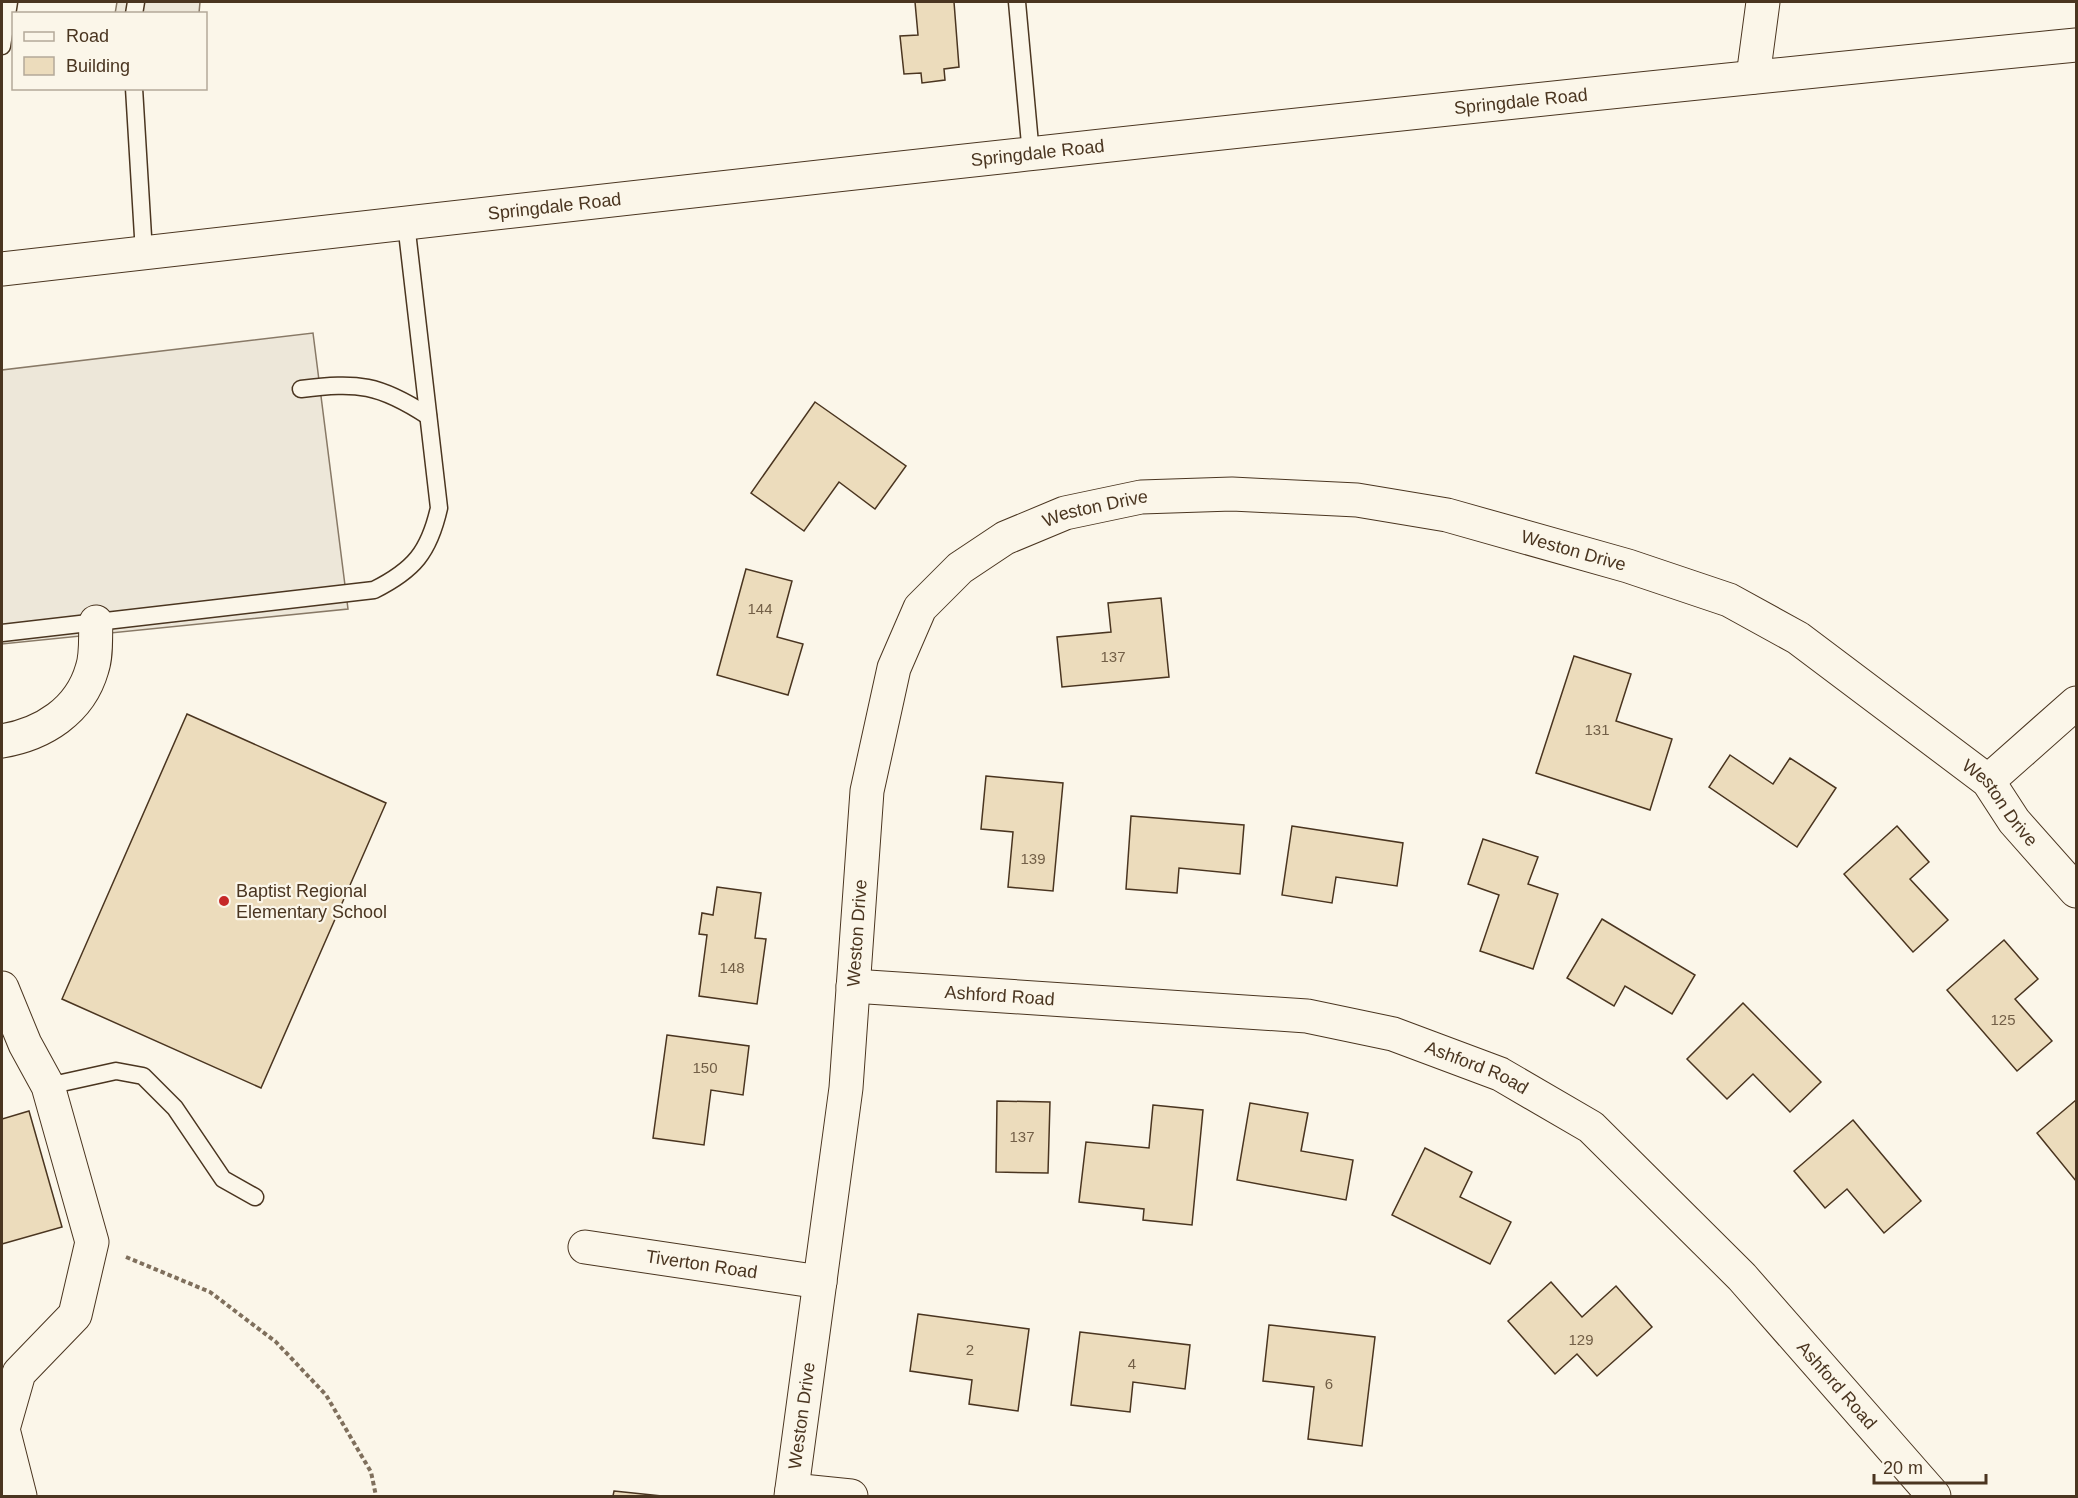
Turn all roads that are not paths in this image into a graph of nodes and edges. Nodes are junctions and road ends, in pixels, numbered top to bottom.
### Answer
1 (9, 2) edge
2 (1017, 2) edge
3 (1763, 2) edge
4 (2076, 45) edge
5 (2, 46) edge
6 (1753, 77) junction
7 (134, 90) edge
8 (1031, 154) junction
9 (406, 223) junction
10 (144, 253) junction
11 (2, 269) edge
12 (301, 389) dead end
13 (428, 416) junction
14 (96, 622) junction
15 (2, 633) edge
16 (2076, 703) edge
17 (2, 741) edge
18 (1988, 781) junction
19 (2076, 891) edge
20 (853, 986) junction
21 (2, 988) edge
22 (8, 1022) edge
23 (48, 1086) junction
24 (255, 1197) dead end
25 (585, 1247) dead end
26 (820, 1282) junction
27 (791, 1493) edge
28 (20, 1497) edge
29 (851, 1497) edge
30 (1934, 1497) edge

1 - 5 lane
2 - 8 lane
3 - 6 street
4 - 6 street, Springdale Road
6 - 8 street, Springdale Road
7 - 10 lane
8 - 9 street, Springdale Road
9 - 10 street, Springdale Road
9 - 13 lane
10 - 11 street, Springdale Road
12 - 13 lane
13 - 14 lane
14 - 15 lane
14 - 17 street
16 - 18 street
18 - 19 street, Weston Drive
18 - 20 street, Weston Drive
20 - 26 street, Weston Drive
20 - 30 street, Ashford Road
21 - 22 street
22 - 23 street
23 - 24 lane
23 - 28 street
25 - 26 street, Tiverton Road
26 - 27 street, Weston Drive
27 - 29 street

